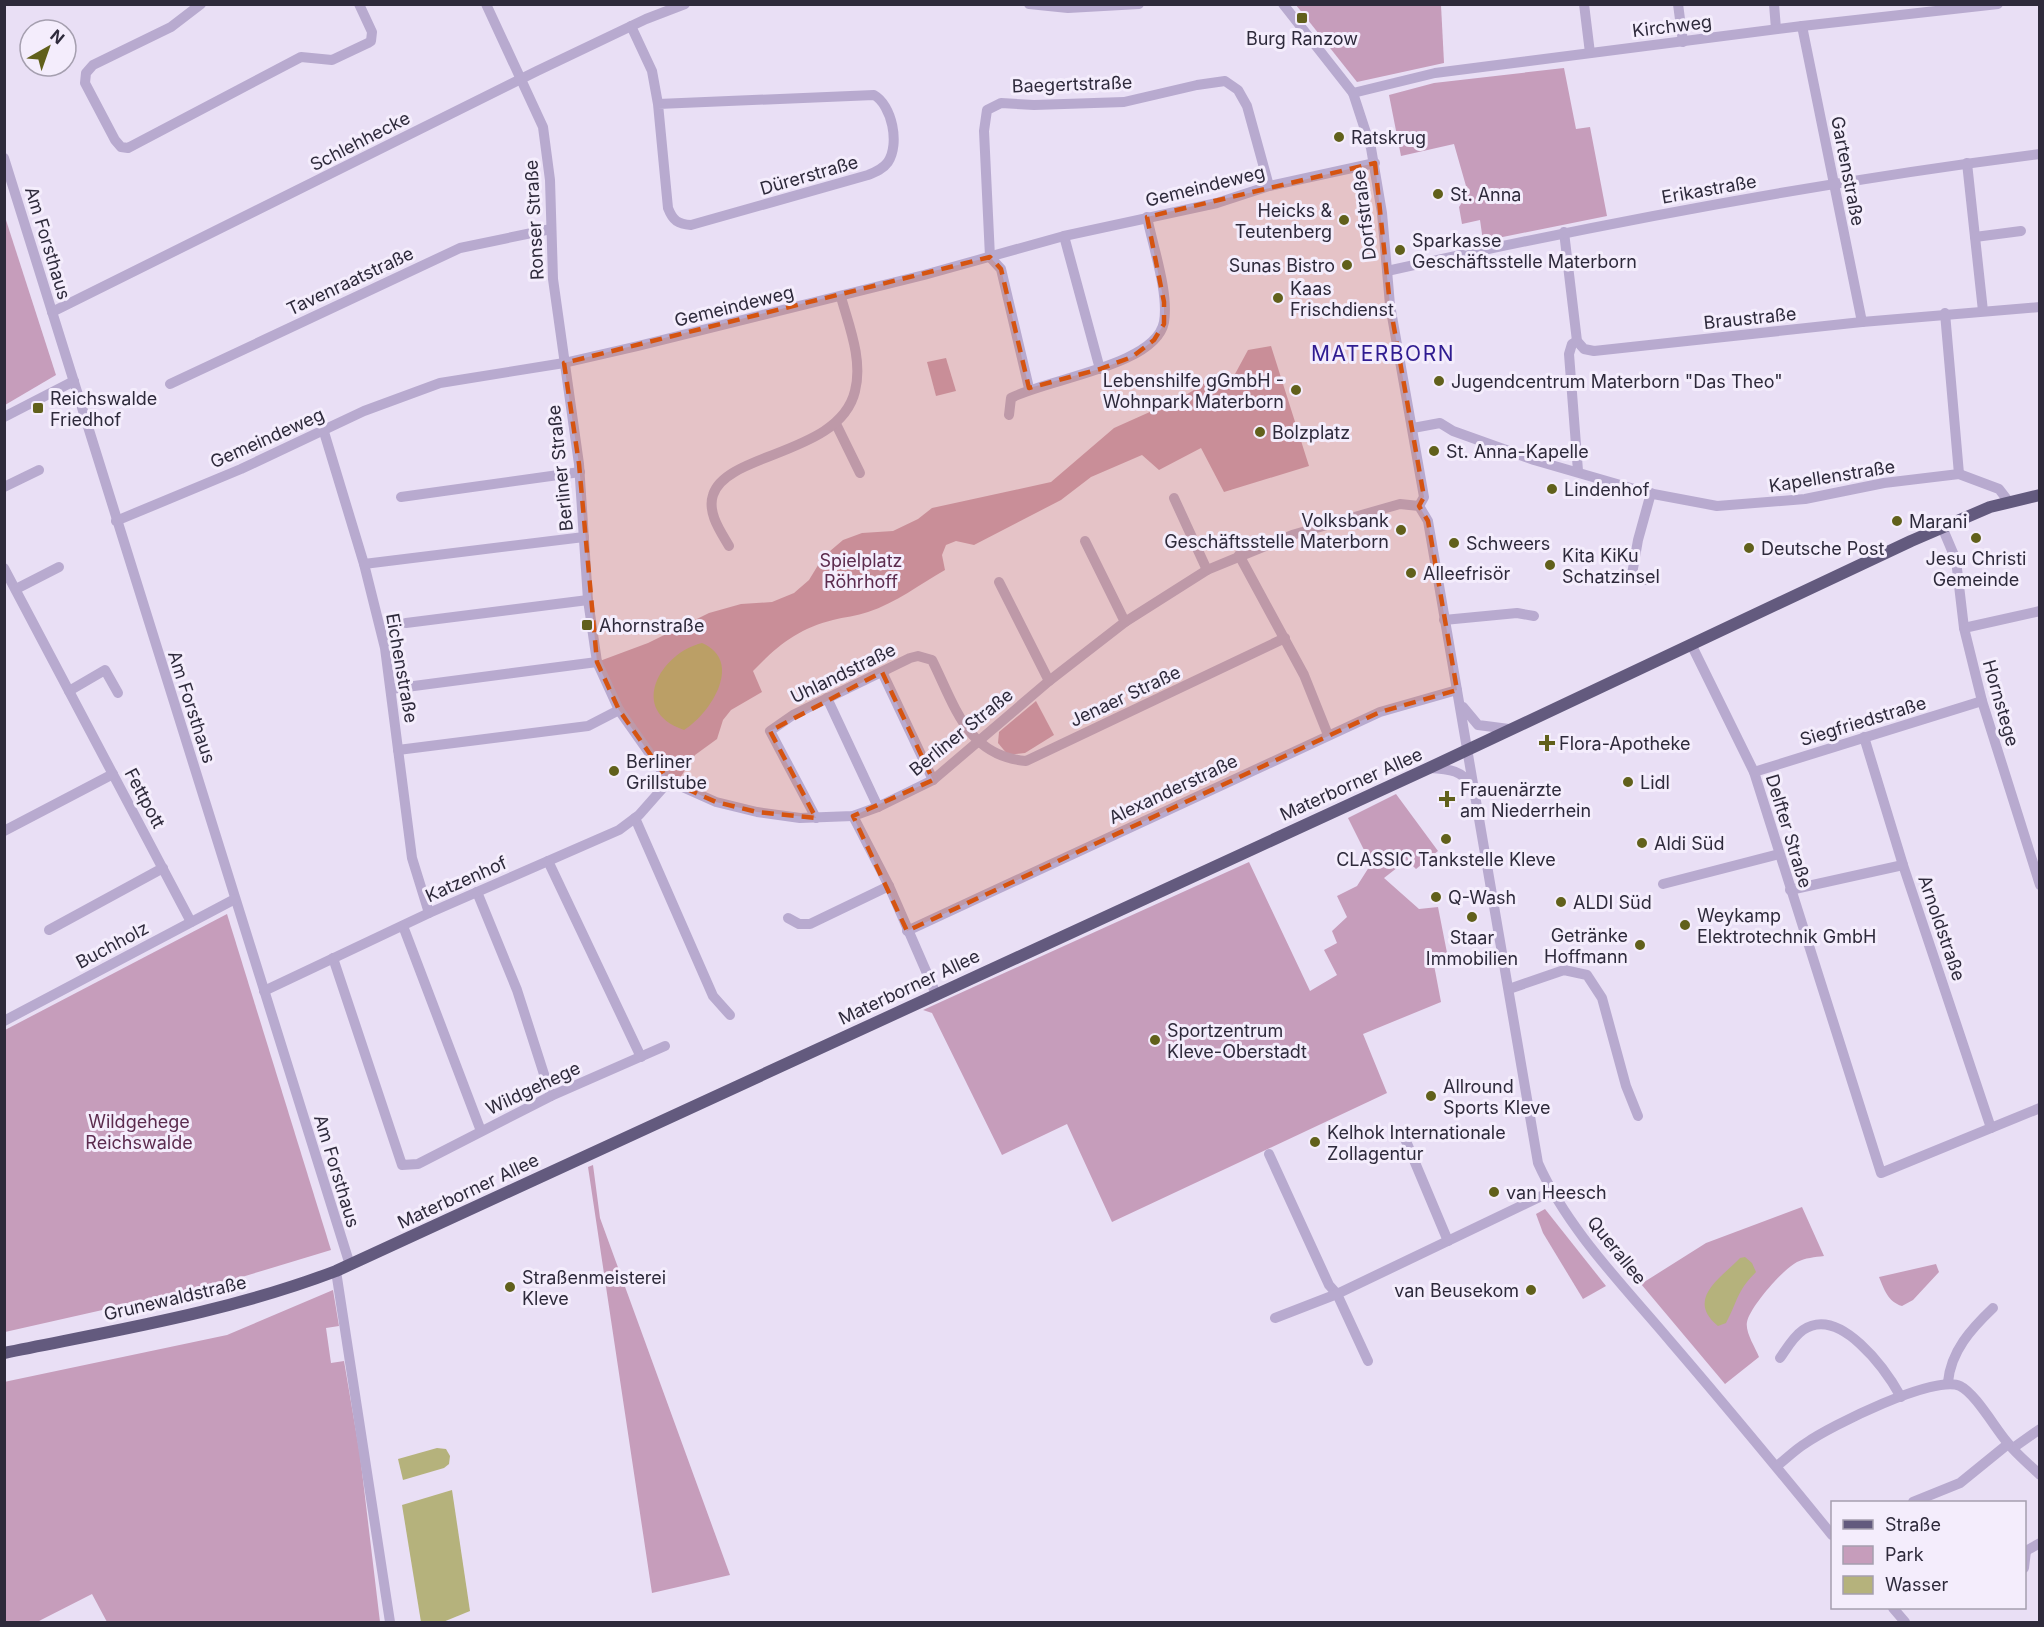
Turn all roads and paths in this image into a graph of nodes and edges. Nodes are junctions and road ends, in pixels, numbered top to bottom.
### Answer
1 (201, 4) edge
2 (359, 4) edge
3 (486, 4) edge
4 (685, 4) edge
5 (1029, 4) edge
6 (1139, 4) edge
7 (1283, 4) edge
8 (1584, 4) edge
9 (1678, 4) edge
10 (1774, 4) edge
11 (1998, 4) edge
12 (1091, 6) edge
13 (631, 26) junction
14 (1802, 26) junction
15 (1776, 29) junction
16 (1683, 42) junction
17 (1590, 53) junction
18 (522, 79) junction
19 (1353, 93) junction
20 (658, 104) junction
21 (2040, 154) edge
22 (4, 158) edge
23 (1375, 163) junction
24 (1967, 163) junction
25 (1834, 183) junction
26 (1269, 186) junction
27 (1147, 217) junction
28 (551, 229) junction
29 (2021, 231) dead end
30 (1564, 232) junction
31 (1064, 236) junction
32 (1975, 237) junction
33 (990, 257) junction
34 (1387, 271) junction
35 (841, 297) junction
36 (2040, 307) edge
37 (1983, 311) junction
38 (52, 312) junction
39 (1945, 314) junction
40 (1862, 322) junction
41 (1577, 340) junction
42 (564, 363) junction
43 (1100, 369) junction
44 (74, 381) junction
45 (170, 384) dead end
46 (1029, 388) junction
47 (1009, 415) dead end
48 (4, 417) edge
49 (836, 424) junction
50 (1413, 428) junction
51 (324, 432) junction
52 (39, 470) dead end
53 (1578, 471) junction
54 (579, 472) junction
55 (860, 473) dead end
56 (1959, 474) junction
57 (4, 487) edge
58 (1652, 493) junction
59 (2040, 495) edge
60 (401, 497) dead end
61 (1174, 498) dead end
62 (2009, 502) junction
63 (1419, 506) junction
64 (116, 520) junction
65 (1942, 527) junction
66 (584, 537) junction
67 (1085, 541) dead end
68 (729, 546) dead end
69 (1239, 555) junction
70 (364, 564) junction
71 (59, 567) dead end
72 (4, 568) edge
73 (1207, 570) junction
74 (1612, 579) dead end
75 (1631, 580) junction
76 (1647, 580) dead end
77 (999, 582) dead end
78 (16, 589) junction
79 (588, 600) junction
80 (2040, 611) edge
81 (1534, 616) dead end
82 (1444, 620) junction
83 (1125, 622) junction
84 (406, 623) dead end
85 (1964, 628) junction
86 (1285, 638) junction
87 (1691, 644) junction
88 (597, 662) junction
89 (882, 672) junction
90 (1049, 681) junction
91 (391, 689) junction
92 (1457, 690) junction
93 (69, 691) junction
94 (118, 693) dead end
95 (827, 698) junction
96 (1982, 700) junction
97 (1459, 702) junction
98 (619, 710) junction
99 (1512, 729) junction
100 (1328, 735) junction
101 (1864, 737) junction
102 (978, 743) junction
103 (398, 750) junction
104 (1468, 750) junction
105 (1430, 768) junction
106 (1754, 772) junction
107 (113, 774) junction
108 (933, 780) junction
109 (669, 781) junction
110 (1476, 791) junction
111 (878, 807) junction
112 (853, 816) junction
113 (635, 818) junction
114 (816, 818) junction
115 (4, 831) edge
116 (1779, 854) junction
117 (548, 861) junction
118 (1903, 865) junction
119 (163, 868) junction
120 (1663, 884) dead end
121 (2040, 885) edge
122 (889, 886) junction
123 (1790, 890) junction
124 (477, 892) junction
125 (235, 899) junction
126 (429, 913) junction
127 (788, 918) dead end
128 (191, 922) junction
129 (403, 926) junction
130 (49, 930) dead end
131 (907, 931) junction
132 (333, 958) junction
133 (1509, 989) junction
134 (264, 991) junction
135 (936, 994) junction
136 (730, 1015) dead end
137 (4, 1021) edge
138 (665, 1046) dead end
139 (641, 1057) junction
140 (552, 1096) junction
141 (2040, 1108) edge
142 (1638, 1116) dead end
143 (1991, 1128) junction
144 (481, 1131) junction
145 (1403, 1134) dead end
146 (1269, 1154) dead end
147 (1552, 1191) junction
148 (1448, 1241) junction
149 (350, 1265) junction
150 (336, 1271) junction
151 (1337, 1294) junction
152 (1993, 1308) dead end
153 (1275, 1318) dead end
154 (4, 1353) edge
155 (1780, 1358) dead end
156 (1368, 1361) dead end
157 (1948, 1382) junction
158 (1901, 1397) junction
159 (2040, 1429) edge
160 (2011, 1446) junction
161 (1777, 1466) junction
162 (2040, 1475) edge
163 (1919, 1501) edge
164 (1831, 1533) edge
165 (2040, 1543) edge
166 (2026, 1551) edge
167 (1894, 1609) edge
168 (390, 1623) edge
169 (1905, 1623) edge

1 - 2 street
3 - 18 street, Ronser Straße
4 - 13 street, Schlehhecke
5 - 12 street
6 - 12 street
7 - 19 street, Dorfstraße
8 - 17 street
9 - 16 street
10 - 15 street
11 - 14 street, Kirchweg
13 - 18 street, Schlehhecke
13 - 20 street, Dürerstraße
14 - 15 street, Kirchweg
14 - 25 street, Gartenstraße
15 - 16 street, Kirchweg
16 - 17 street, Kirchweg
17 - 19 street, Kirchweg
18 - 28 street, Ronser Straße
18 - 38 street, Schlehhecke
19 - 23 street, Dorfstraße
20 - 20 street, Dürerstraße
21 - 24 street, Erikastraße
22 - 38 street, Am Forsthaus
23 - 26 street, Gemeindeweg
23 - 34 street, Dorfstraße
24 - 25 street, Erikastraße
24 - 32 street
25 - 30 street, Erikastraße
25 - 40 street, Gartenstraße
26 - 27 street, Gemeindeweg
26 - 33 street, Baegertstraße
27 - 31 street, Gemeindeweg
27 - 43 street
28 - 42 street, Ronser Straße
28 - 45 street, Tavenraatstraße
29 - 32 street
30 - 34 street, Erikastraße
30 - 41 street
31 - 33 street, Gemeindeweg
31 - 43 street
32 - 37 street
33 - 35 street, Gemeindeweg
33 - 46 street
34 - 50 street, Dorfstraße
35 - 42 street, Gemeindeweg
35 - 49 street
36 - 37 street, Braustraße
37 - 39 street, Braustraße
38 - 44 street, Am Forsthaus
39 - 40 street, Braustraße
39 - 56 street
40 - 41 street, Braustraße
41 - 53 street
42 - 51 street, Gemeindeweg
42 - 54 street, Berliner Straße
43 - 46 street
44 - 48 street
44 - 64 street, Am Forsthaus
46 - 47 street
49 - 55 street
49 - 68 street
50 - 53 street, Kapellenstraße
50 - 63 street, Dorfstraße
51 - 64 street, Gemeindeweg
51 - 70 street, Eichenstraße
52 - 57 street
53 - 58 street, Kapellenstraße
54 - 60 street
54 - 66 street, Berliner Straße
56 - 58 street, Kapellenstraße
56 - 62 street, Kapellenstraße
58 - 75 street
59 - 62 main road, Materborner Allee
61 - 73 street
62 - 65 main road, Materborner Allee
63 - 69 street, Berliner Straße
63 - 82 street, Dorfstraße
64 - 125 street, Am Forsthaus
65 - 85 street, Hornstege
65 - 87 main road, Materborner Allee
66 - 70 street
66 - 79 street, Berliner Straße
67 - 83 street
69 - 73 street, Berliner Straße
69 - 86 street
70 - 91 street, Eichenstraße
71 - 78 street
72 - 78 street, Fettpott
73 - 83 street, Berliner Straße
74 - 75 street
75 - 76 street
77 - 90 street
78 - 93 street, Fettpott
79 - 84 street
79 - 88 street, Berliner Straße
80 - 85 street
81 - 82 street
82 - 92 street, Dorfstraße
83 - 90 street, Berliner Straße
85 - 96 street, Hornstege
86 - 100 street
86 - 102 street, Jenaer Straße
87 - 99 main road, Materborner Allee
87 - 106 street, Delfter Straße
88 - 91 street
88 - 98 street, Berliner Straße
89 - 95 street, Uhlandstraße
89 - 102 street, Uhlandstraße
89 - 108 street
90 - 102 street, Berliner Straße
91 - 103 street, Eichenstraße
92 - 97 street, Dorfstraße
92 - 100 street, Alexanderstraße
93 - 94 street
93 - 107 street, Fettpott
95 - 111 street
95 - 114 street, Uhlandstraße
96 - 101 street, Siegfriedstraße
96 - 121 street, Hornstege
97 - 99 street
97 - 104 street, Dorfstraße
98 - 103 street
98 - 109 street, Berliner Straße
99 - 104 main road, Materborner Allee
100 - 131 street, Alexanderstraße
101 - 106 street, Siegfriedstraße
101 - 118 street, Arnoldstraße
102 - 108 street, Berliner Straße
103 - 126 street, Eichenstraße
104 - 105 main road, Materborner Allee
104 - 110 street, Querallee
105 - 110 street
105 - 135 main road, Materborner Allee
106 - 116 street, Delfter Straße
107 - 115 street
107 - 119 street, Fettpott
108 - 111 street, Berliner Straße
109 - 113 street, Katzenhof
109 - 114 street, Berliner Straße
110 - 133 street, Querallee
111 - 112 street, Berliner Straße
112 - 114 street, Berliner Straße
112 - 122 street
113 - 117 street, Katzenhof
113 - 136 street
116 - 120 street
116 - 123 street, Delfter Straße
117 - 124 street, Katzenhof
117 - 139 street
118 - 123 street
118 - 143 street, Arnoldstraße
119 - 128 street, Fettpott
119 - 130 street
122 - 127 street
122 - 131 street
123 - 143 street, Delfter Straße
124 - 126 street, Katzenhof
124 - 140 street
125 - 128 street, Buchholz
125 - 134 street, Am Forsthaus
126 - 129 street, Katzenhof
128 - 137 street, Buchholz
129 - 132 street, Katzenhof
129 - 144 street
131 - 135 street
132 - 134 street, Katzenhof
132 - 144 street, Wildgehege
133 - 142 street
133 - 147 street, Querallee
134 - 149 street, Am Forsthaus
135 - 149 main road, Materborner Allee
138 - 139 street, Wildgehege
139 - 140 street, Wildgehege
140 - 144 street, Wildgehege
141 - 143 street
145 - 148 street
146 - 151 street
147 - 148 street
147 - 161 street, Querallee
148 - 151 street
149 - 150 main road, Grunewaldstraße
150 - 154 main road, Grunewaldstraße
150 - 168 street
151 - 153 street
151 - 156 street
152 - 157 street
155 - 158 street
157 - 158 street
157 - 160 street
158 - 161 street
159 - 160 street
160 - 162 street
160 - 163 street
161 - 164 street, Querallee
165 - 166 street
167 - 169 street

